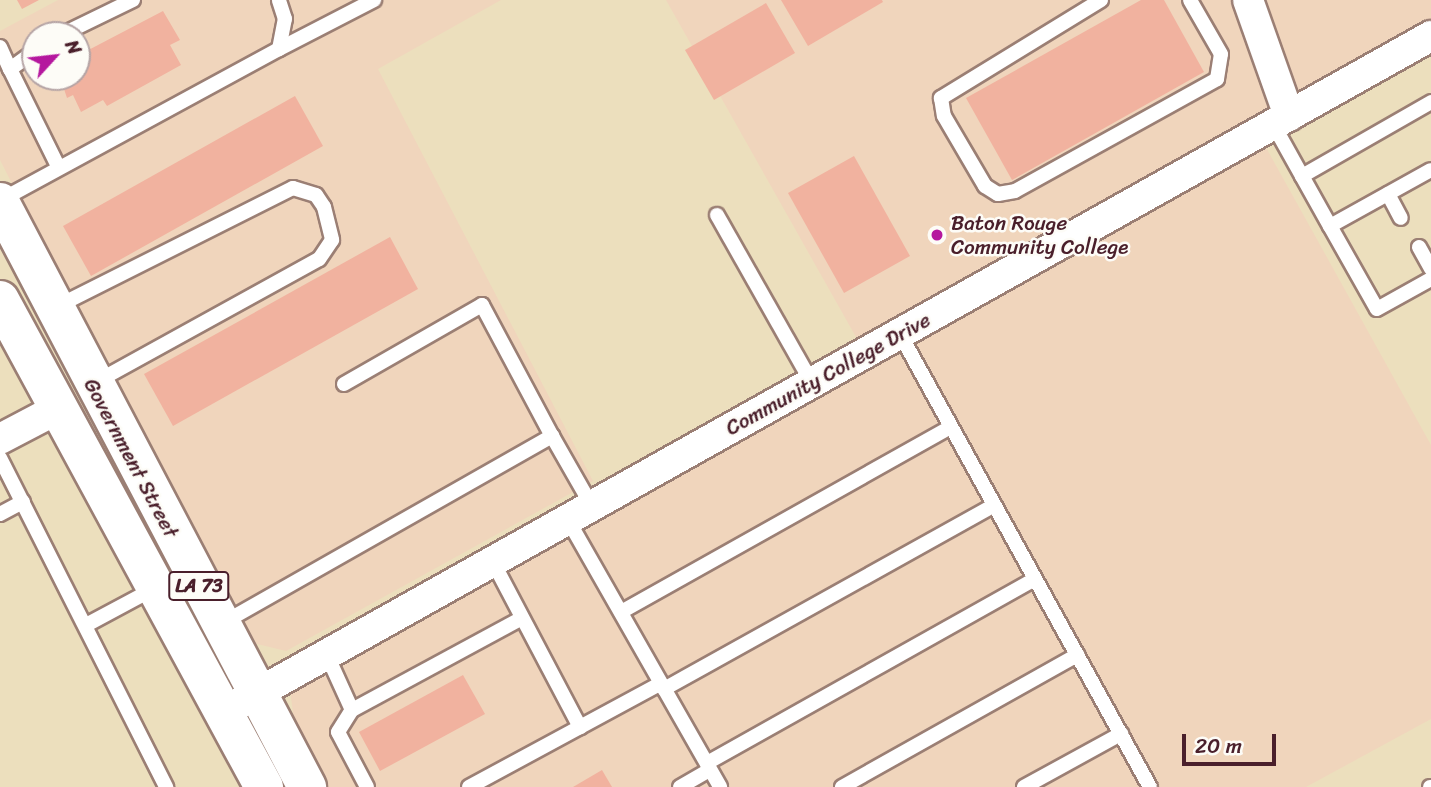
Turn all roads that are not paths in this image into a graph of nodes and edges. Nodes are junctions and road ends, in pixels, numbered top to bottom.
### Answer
1 (133, 0) edge
2 (279, 0) edge
3 (374, 0) edge
4 (1101, 0) edge
5 (1189, 0) edge
6 (1248, 0) edge
7 (90, 21) edge
8 (1431, 36) edge
9 (0, 47) edge
10 (279, 49) junction
11 (21, 61) edge
12 (10, 69) junction
13 (1431, 102) edge
14 (1281, 120) junction
15 (58, 166) junction
16 (1431, 170) edge
17 (1302, 176) junction
18 (1388, 194) junction
19 (0, 201) edge
20 (717, 215) dead end
21 (1401, 218) dead end
22 (1330, 226) junction
23 (1419, 247) dead end
24 (1431, 269) edge
25 (1431, 279) edge
26 (0, 301) edge
27 (54, 309) junction
28 (900, 334) junction
29 (812, 383) junction
30 (344, 384) dead end
31 (92, 385) junction
32 (59, 408) junction
33 (951, 427) junction
34 (552, 436) junction
35 (0, 439) edge
36 (0, 458) edge
37 (23, 502) junction
38 (995, 505) junction
39 (580, 513) junction
40 (0, 514) edge
41 (493, 562) junction
42 (1035, 579) junction
43 (156, 587) junction
44 (621, 612) junction
45 (522, 618) junction
46 (89, 624) junction
47 (220, 625) junction
48 (327, 655) junction
49 (1077, 655) junction
50 (663, 686) junction
51 (240, 703) junction
52 (352, 710) junction
53 (580, 727) junction
54 (1121, 734) junction
55 (709, 766) junction
56 (166, 787) edge
57 (264, 787) edge
58 (307, 787) edge
59 (368, 787) edge
60 (469, 787) edge
61 (680, 787) edge
62 (720, 787) edge
63 (842, 787) edge
64 (1024, 787) edge
65 (1150, 787) edge

1 - 7 lane
2 - 10 lane
3 - 10 lane
4 - 5 lane
6 - 14 street
8 - 14 street, Community College Drive
9 - 12 lane
10 - 15 lane
11 - 12 lane
12 - 15 lane
13 - 17 lane
14 - 17 lane
14 - 28 street, Community College Drive
15 - 19 lane
16 - 18 lane
17 - 22 lane
18 - 21 lane
18 - 22 lane
19 - 27 main road, Government Street / LA 73
20 - 29 lane
22 - 25 lane
23 - 24 lane
26 - 32 main road, Government Street / LA 73
27 - 31 main road, Government Street / LA 73
27 - 31 lane
28 - 29 street, Community College Drive
28 - 33 lane
29 - 39 street, Community College Drive
30 - 34 lane
31 - 47 main road, Government Street / LA 73
32 - 35 street
32 - 43 main road, Government Street / LA 73
33 - 38 lane
33 - 44 lane
34 - 39 lane
34 - 47 lane
36 - 37 lane
37 - 40 lane
37 - 46 lane
38 - 42 lane
38 - 50 lane
39 - 41 street, Community College Drive
39 - 44 lane
41 - 45 lane
41 - 48 street, Community College Drive
42 - 49 lane
42 - 55 lane
43 - 46 lane
43 - 51 main road, Government Street / LA 73
44 - 50 lane
45 - 52 lane
45 - 53 lane
46 - 56 lane
47 - 51 main road, Government Street / LA 73
48 - 51 street, Community College Drive
48 - 52 lane
49 - 54 lane
49 - 63 lane
50 - 53 lane
50 - 55 lane
51 - 57 main road, Government Street / LA 73
51 - 58 main road, Government Street / LA 73
52 - 59 lane
53 - 60 lane
54 - 64 lane
54 - 65 lane
55 - 61 lane
55 - 62 lane

